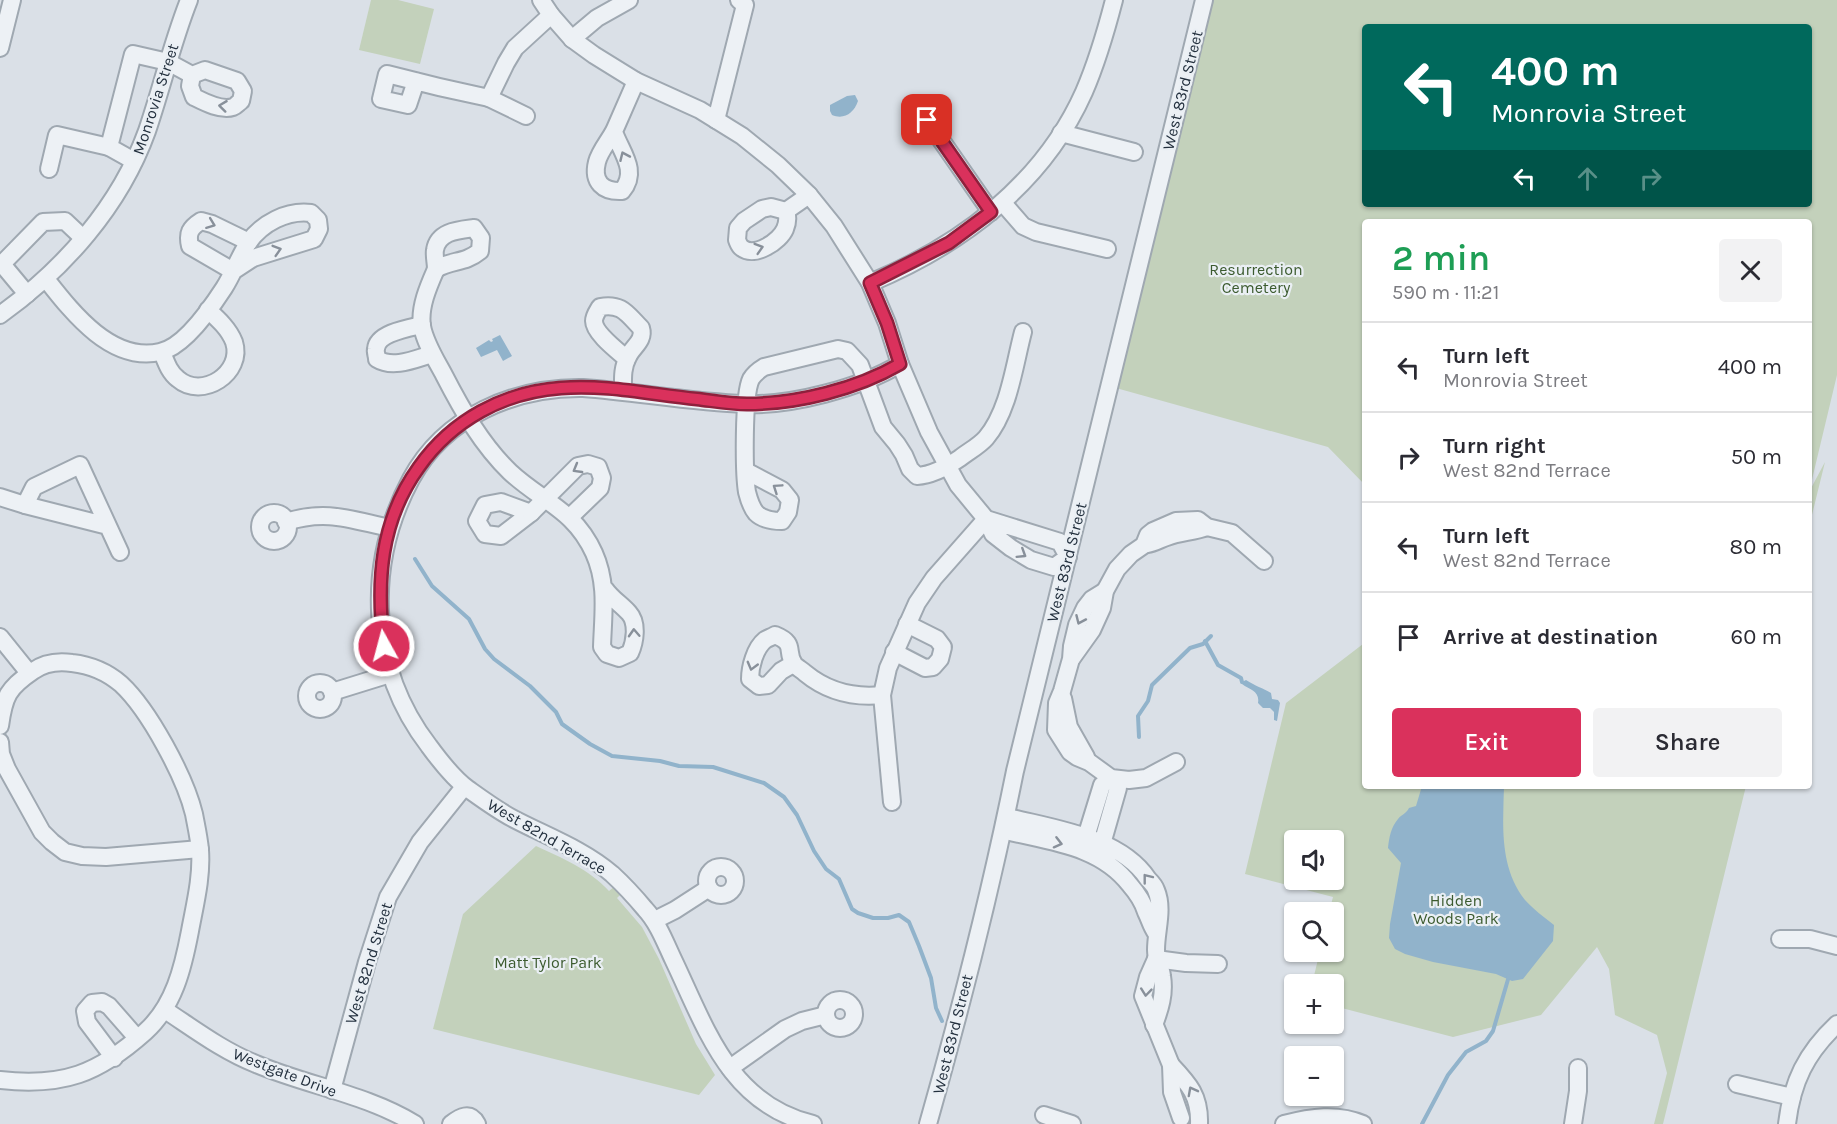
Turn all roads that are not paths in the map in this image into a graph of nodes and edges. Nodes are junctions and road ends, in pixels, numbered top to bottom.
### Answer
1 (11, 0) edge
2 (189, 0) edge
3 (541, 0) edge
4 (629, 0) edge
5 (740, 0) edge
6 (1114, 0) edge
7 (1204, 0) edge
8 (551, 15) junction
9 (572, 39) junction
10 (0, 48) edge
11 (168, 62) junction
12 (192, 75) dead end
13 (416, 81) dead end
14 (636, 81) junction
15 (489, 98) junction
16 (915, 104) dead end
17 (526, 116) dead end
18 (716, 120) junction
19 (614, 132) dead end
20 (1062, 133) junction
21 (109, 147) junction
22 (1134, 152) dead end
23 (134, 161) junction
24 (49, 169) dead end
25 (809, 195) junction
26 (997, 208) junction
27 (786, 211) dead end
28 (84, 238) junction
29 (249, 242) junction
30 (1107, 249) dead end
31 (436, 269) dead end
32 (233, 271) junction
33 (46, 279) junction
34 (870, 283) junction
35 (27, 294) junction
36 (208, 310) junction
37 (0, 315) edge
38 (422, 325) junction
39 (1023, 332) dead end
40 (162, 352) junction
41 (432, 354) junction
42 (627, 359) dead end
43 (900, 364) junction
44 (866, 380) junction
45 (623, 391) junction
46 (746, 404) junction
47 (469, 419) junction
48 (946, 467) junction
49 (746, 471) dead end
50 (0, 497) edge
51 (545, 498) junction
52 (25, 506) junction
53 (531, 513) dead end
54 (570, 517) junction
55 (986, 519) junction
56 (286, 522) dead end
57 (108, 526) junction
58 (390, 528) junction
59 (120, 552) dead end
60 (1068, 557) junction
61 (1264, 561) dead end
62 (605, 589) dead end
63 (907, 624) junction
64 (0, 637) edge
65 (894, 652) junction
66 (793, 664) dead end
67 (29, 673) junction
68 (390, 674) junction
69 (4, 685) edge
70 (332, 692) dead end
71 (882, 694) junction
72 (0, 726) edge
73 (0, 742) edge
74 (1176, 762) dead end
75 (1111, 778) junction
76 (464, 787) junction
77 (892, 802) dead end
78 (1004, 825) junction
79 (1092, 844) junction
80 (200, 849) junction
81 (709, 888) dead end
82 (655, 920) junction
83 (1780, 939) dead end
84 (1837, 946) edge
85 (1156, 958) junction
86 (1218, 964) dead end
87 (165, 1010) junction
88 (826, 1015) dead end
89 (1837, 1024) edge
90 (137, 1038) junction
91 (114, 1058) junction
92 (730, 1068) junction
93 (1578, 1068) dead end
94 (0, 1080) edge
95 (1737, 1084) dead end
96 (332, 1090) junction
97 (1792, 1097) junction
98 (1044, 1115) dead end
99 (774, 1117) edge
100 (1186, 1122) edge
101 (415, 1124) edge
102 (451, 1124) edge
103 (477, 1124) edge
104 (813, 1124) edge
105 (928, 1124) edge
106 (1072, 1124) edge
107 (1284, 1124) edge
108 (1363, 1124) edge
109 (1573, 1124) edge
110 (1787, 1124) edge

1 - 10 street
2 - 11 street, Monrovia Street
3 - 8 street
4 - 9 street
5 - 18 street
6 - 20 street
7 - 60 street, West 83rd Street
8 - 9 street
8 - 15 street
9 - 14 street
11 - 12 street
11 - 21 street
11 - 23 street, Monrovia Street
13 - 15 street
14 - 18 street
14 - 19 street
15 - 17 street
16 - 26 street
18 - 25 street
20 - 22 street
20 - 26 street
21 - 23 street
21 - 24 street
23 - 28 street, Monrovia Street
25 - 27 street
25 - 34 street
26 - 30 street
26 - 34 street
28 - 33 street, Monrovia Street
28 - 35 street
29 - 32 street
32 -> 29 street
32 -> 29 street
31 - 38 street
32 - 36 street
33 - 35 street, Monrovia Street
33 - 40 street
34 - 43 street
35 - 37 street, Monrovia Street
36 - 40 street
36 - 40 street
38 - 41 street
38 - 41 street
39 - 48 street
41 - 47 street
42 - 45 street
43 - 44 street, West 82nd Terrace
43 - 48 street
44 - 46 street, West 82nd Terrace
44 - 46 street
44 - 48 street
45 - 46 street, West 82nd Terrace
45 - 47 street, West 82nd Terrace
46 - 49 street
47 - 51 street
47 - 58 street, West 82nd Terrace
48 - 55 street
50 - 52 street
51 - 53 street
51 - 54 street
54 -> 51 street
52 - 57 street
52 - 57 street
54 - 62 street
55 - 60 street
55 -> 60 street
55 - 63 street
56 - 58 street
57 - 59 street
58 - 68 street, West 82nd Terrace
60 - 78 street, West 83rd Street
61 - 75 street
63 - 65 street
63 - 65 street
64 - 67 street
65 - 71 street
66 - 71 street
67 - 69 street
67 - 80 street
68 - 70 street
68 - 76 street, West 82nd Terrace
69 - 72 street
71 - 77 street
73 - 80 street
74 - 75 street
75 - 79 street
76 - 82 street, West 82nd Terrace
76 - 96 street, West 82nd Street
78 - 79 street
78 - 105 street, West 83rd Street
79 - 85 street
80 - 87 street
81 - 82 street
82 - 92 street, West 82nd Terrace
83 - 84 street
85 - 86 street
85 - 100 street
87 - 90 street
87 - 96 street, Westgate Drive
88 - 92 street
89 - 97 street
90 - 91 street
90 - 91 street
91 - 94 street
92 - 99 street, West 82nd Terrace
93 - 109 street
95 - 97 street
96 - 101 street, Westgate Drive
97 - 110 street
98 - 106 street
99 - 104 street, West 82nd Terrace
102 - 103 street
107 - 108 street

